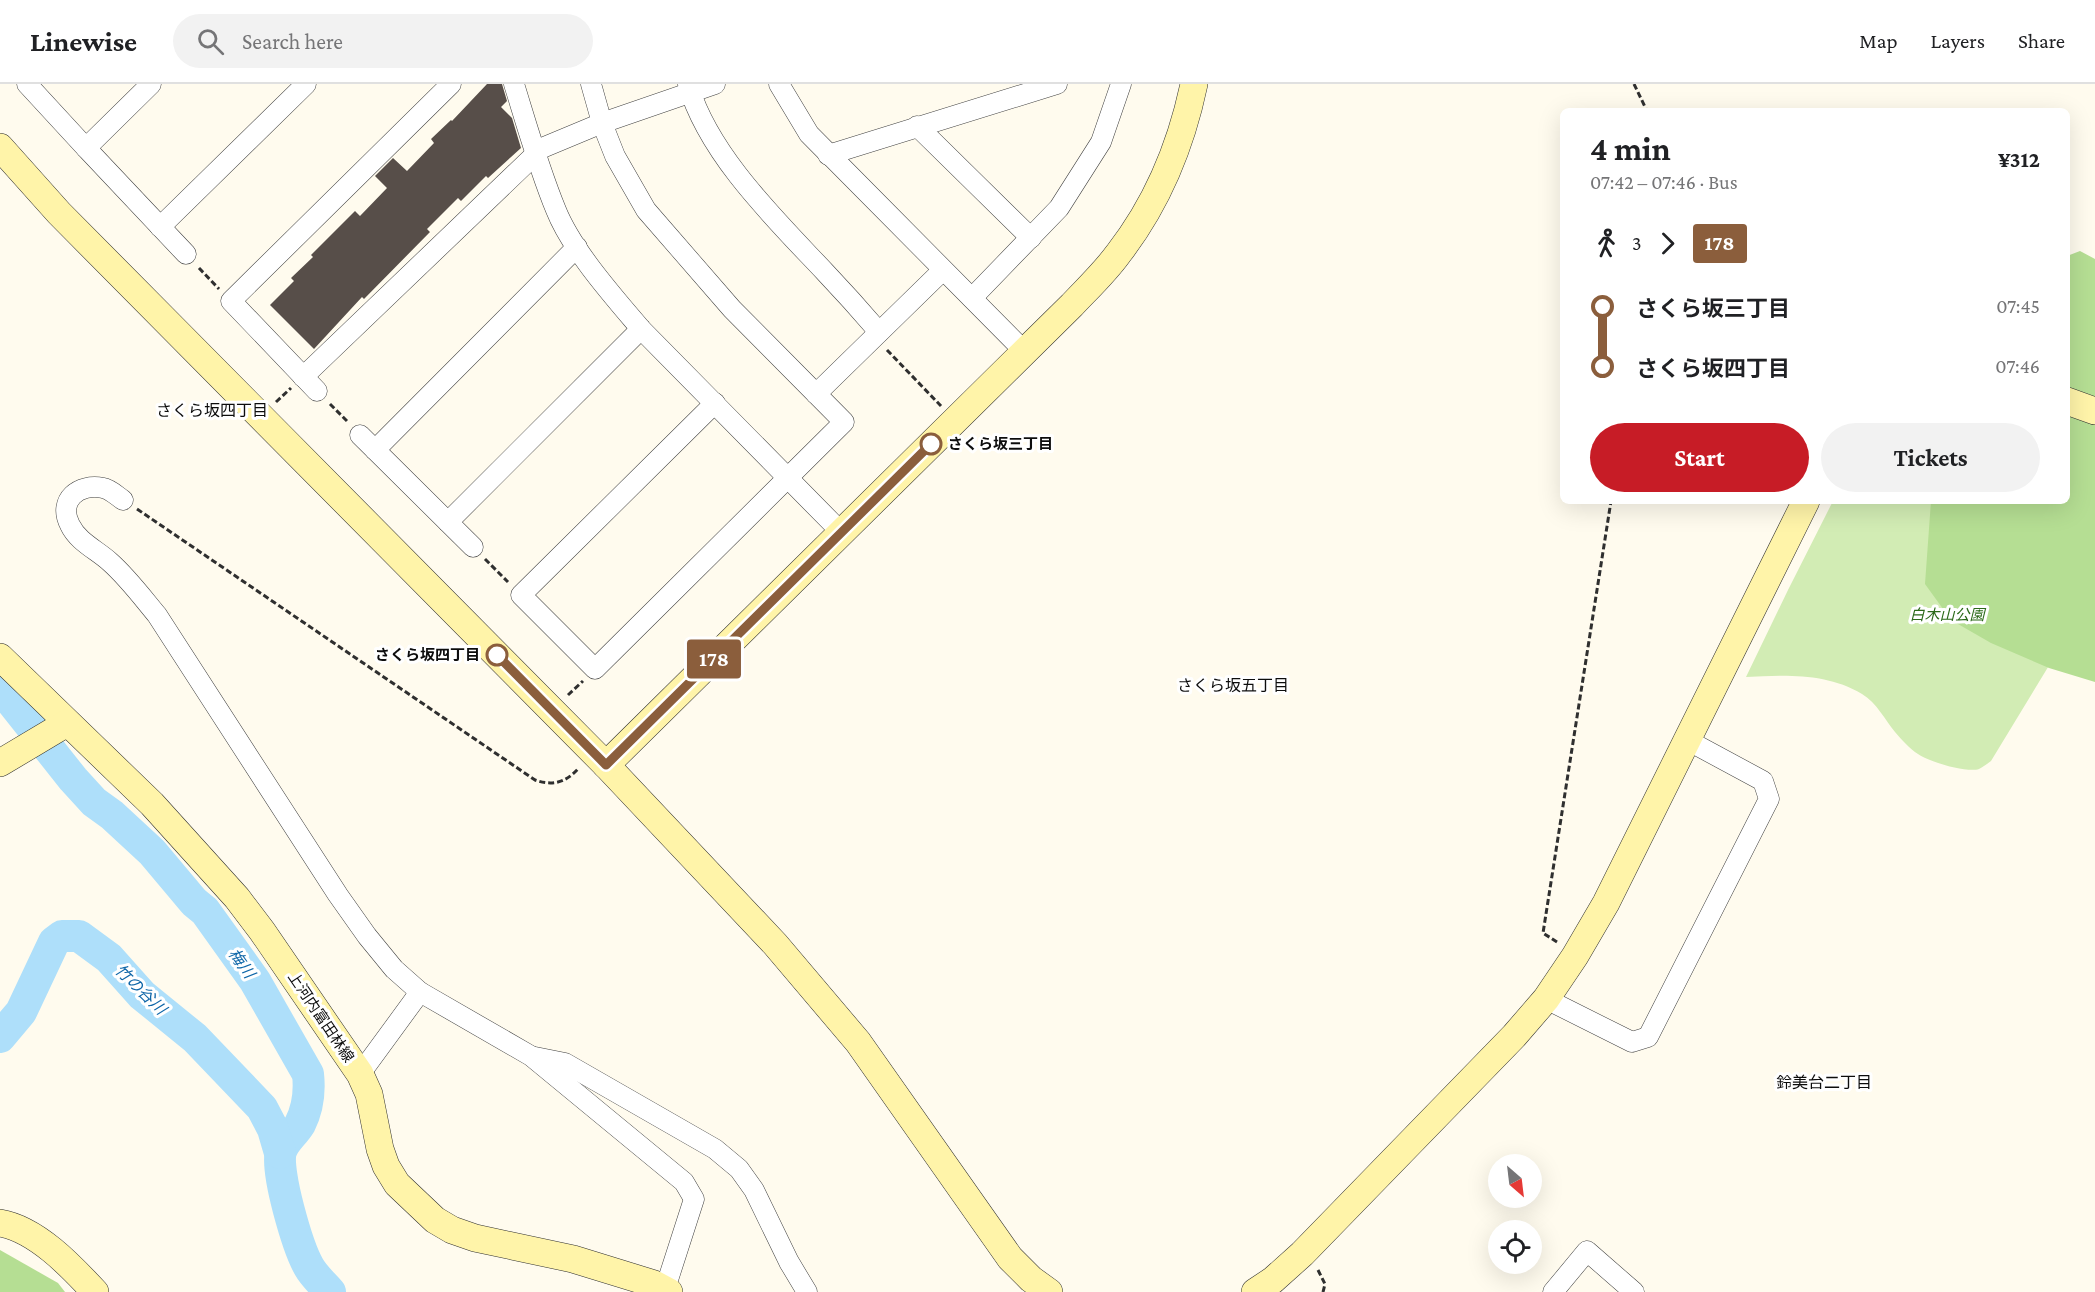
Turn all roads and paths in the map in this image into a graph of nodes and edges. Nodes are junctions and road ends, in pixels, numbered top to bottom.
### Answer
1 (27, 84) edge
2 (152, 84) edge
3 (306, 84) edge
4 (450, 84) edge
5 (514, 84) edge
6 (591, 84) edge
7 (715, 84) edge
8 (779, 84) edge
9 (1057, 84) edge
10 (1121, 84) edge
11 (1194, 84) edge
12 (1634, 84) edge
13 (689, 88) edge
14 (1646, 108) edge
15 (602, 123) junction
16 (917, 126) junction
17 (0, 147) edge
18 (86, 148) junction
19 (537, 154) junction
20 (828, 155) junction
21 (160, 227) junction
22 (1031, 238) junction
23 (577, 247) junction
24 (186, 254) joint
25 (943, 270) junction
26 (972, 298) junction
27 (231, 301) junction
28 (641, 329) junction
29 (877, 334) junction
30 (1024, 351) junction
31 (303, 377) junction
32 (317, 392) joint
33 (816, 394) junction
34 (2070, 402) edge
35 (715, 403) junction
36 (271, 407) dead end
37 (942, 407) dead end
38 (2095, 411) edge
39 (360, 435) joint
40 (375, 450) junction
41 (787, 477) junction
42 (123, 500) joint
43 (1611, 504) edge
44 (1805, 504) edge
45 (448, 522) junction
46 (842, 533) junction
47 (473, 547) joint
48 (521, 595) junction
49 (0, 657) edge
50 (595, 669) junction
51 (561, 701) dead end
52 (68, 723) junction
53 (1688, 740) junction
54 (599, 759) junction
55 (0, 763) edge
56 (1575, 956) junction
57 (420, 992) junction
58 (1546, 999) junction
59 (531, 1056) junction
60 (360, 1074) junction
61 (0, 1223) edge
62 (667, 1290) edge
63 (95, 1292) edge
64 (807, 1292) edge
65 (1049, 1292) edge
66 (1255, 1292) edge
67 (1553, 1292) edge
68 (1634, 1292) edge

1 - 18 street
2 - 18 street
3 - 21 street
4 - 27 street
5 - 19 street
6 - 15 street
7 - 13 street
8 - 20 street
9 - 16 street
10 - 22 street
11 - 30 street
12 - 14 path
13 - 15 street
13 - 29 street
15 - 19 street
15 - 33 street
16 - 20 street
16 - 22 street
17 - 54 street
18 - 21 street
19 - 23 street
19 - 31 street
20 - 25 street
21 - 24 street
22 - 26 street
23 - 28 street
23 - 40 street
24 - 27 path
25 - 26 street
25 - 29 street
26 - 30 street
27 - 31 street
28 - 35 street
28 - 45 street
29 - 33 street
29 - 37 path
30 - 46 street
31 - 32 street
31 - 36 path
32 - 39 path
33 - 41 street
34 - 38 street
35 - 41 street
35 - 48 street
39 - 40 street
40 - 45 street
41 - 46 street
41 - 50 street
42 - 54 path
42 - 57 street
43 - 56 path
44 - 53 street
45 - 47 street
46 - 54 street
47 - 48 path
48 - 50 street
49 - 52 street, 上河内富田林線
50 - 51 path
52 - 55 street
52 - 60 street, 上河内富田林線
53 - 56 street
53 - 58 street
54 - 65 street
56 - 58 street
57 - 59 street
57 - 60 street
58 - 66 street
59 - 62 street
59 - 64 street
60 - 62 street, 上河内富田林線
61 - 63 street
67 - 68 street

